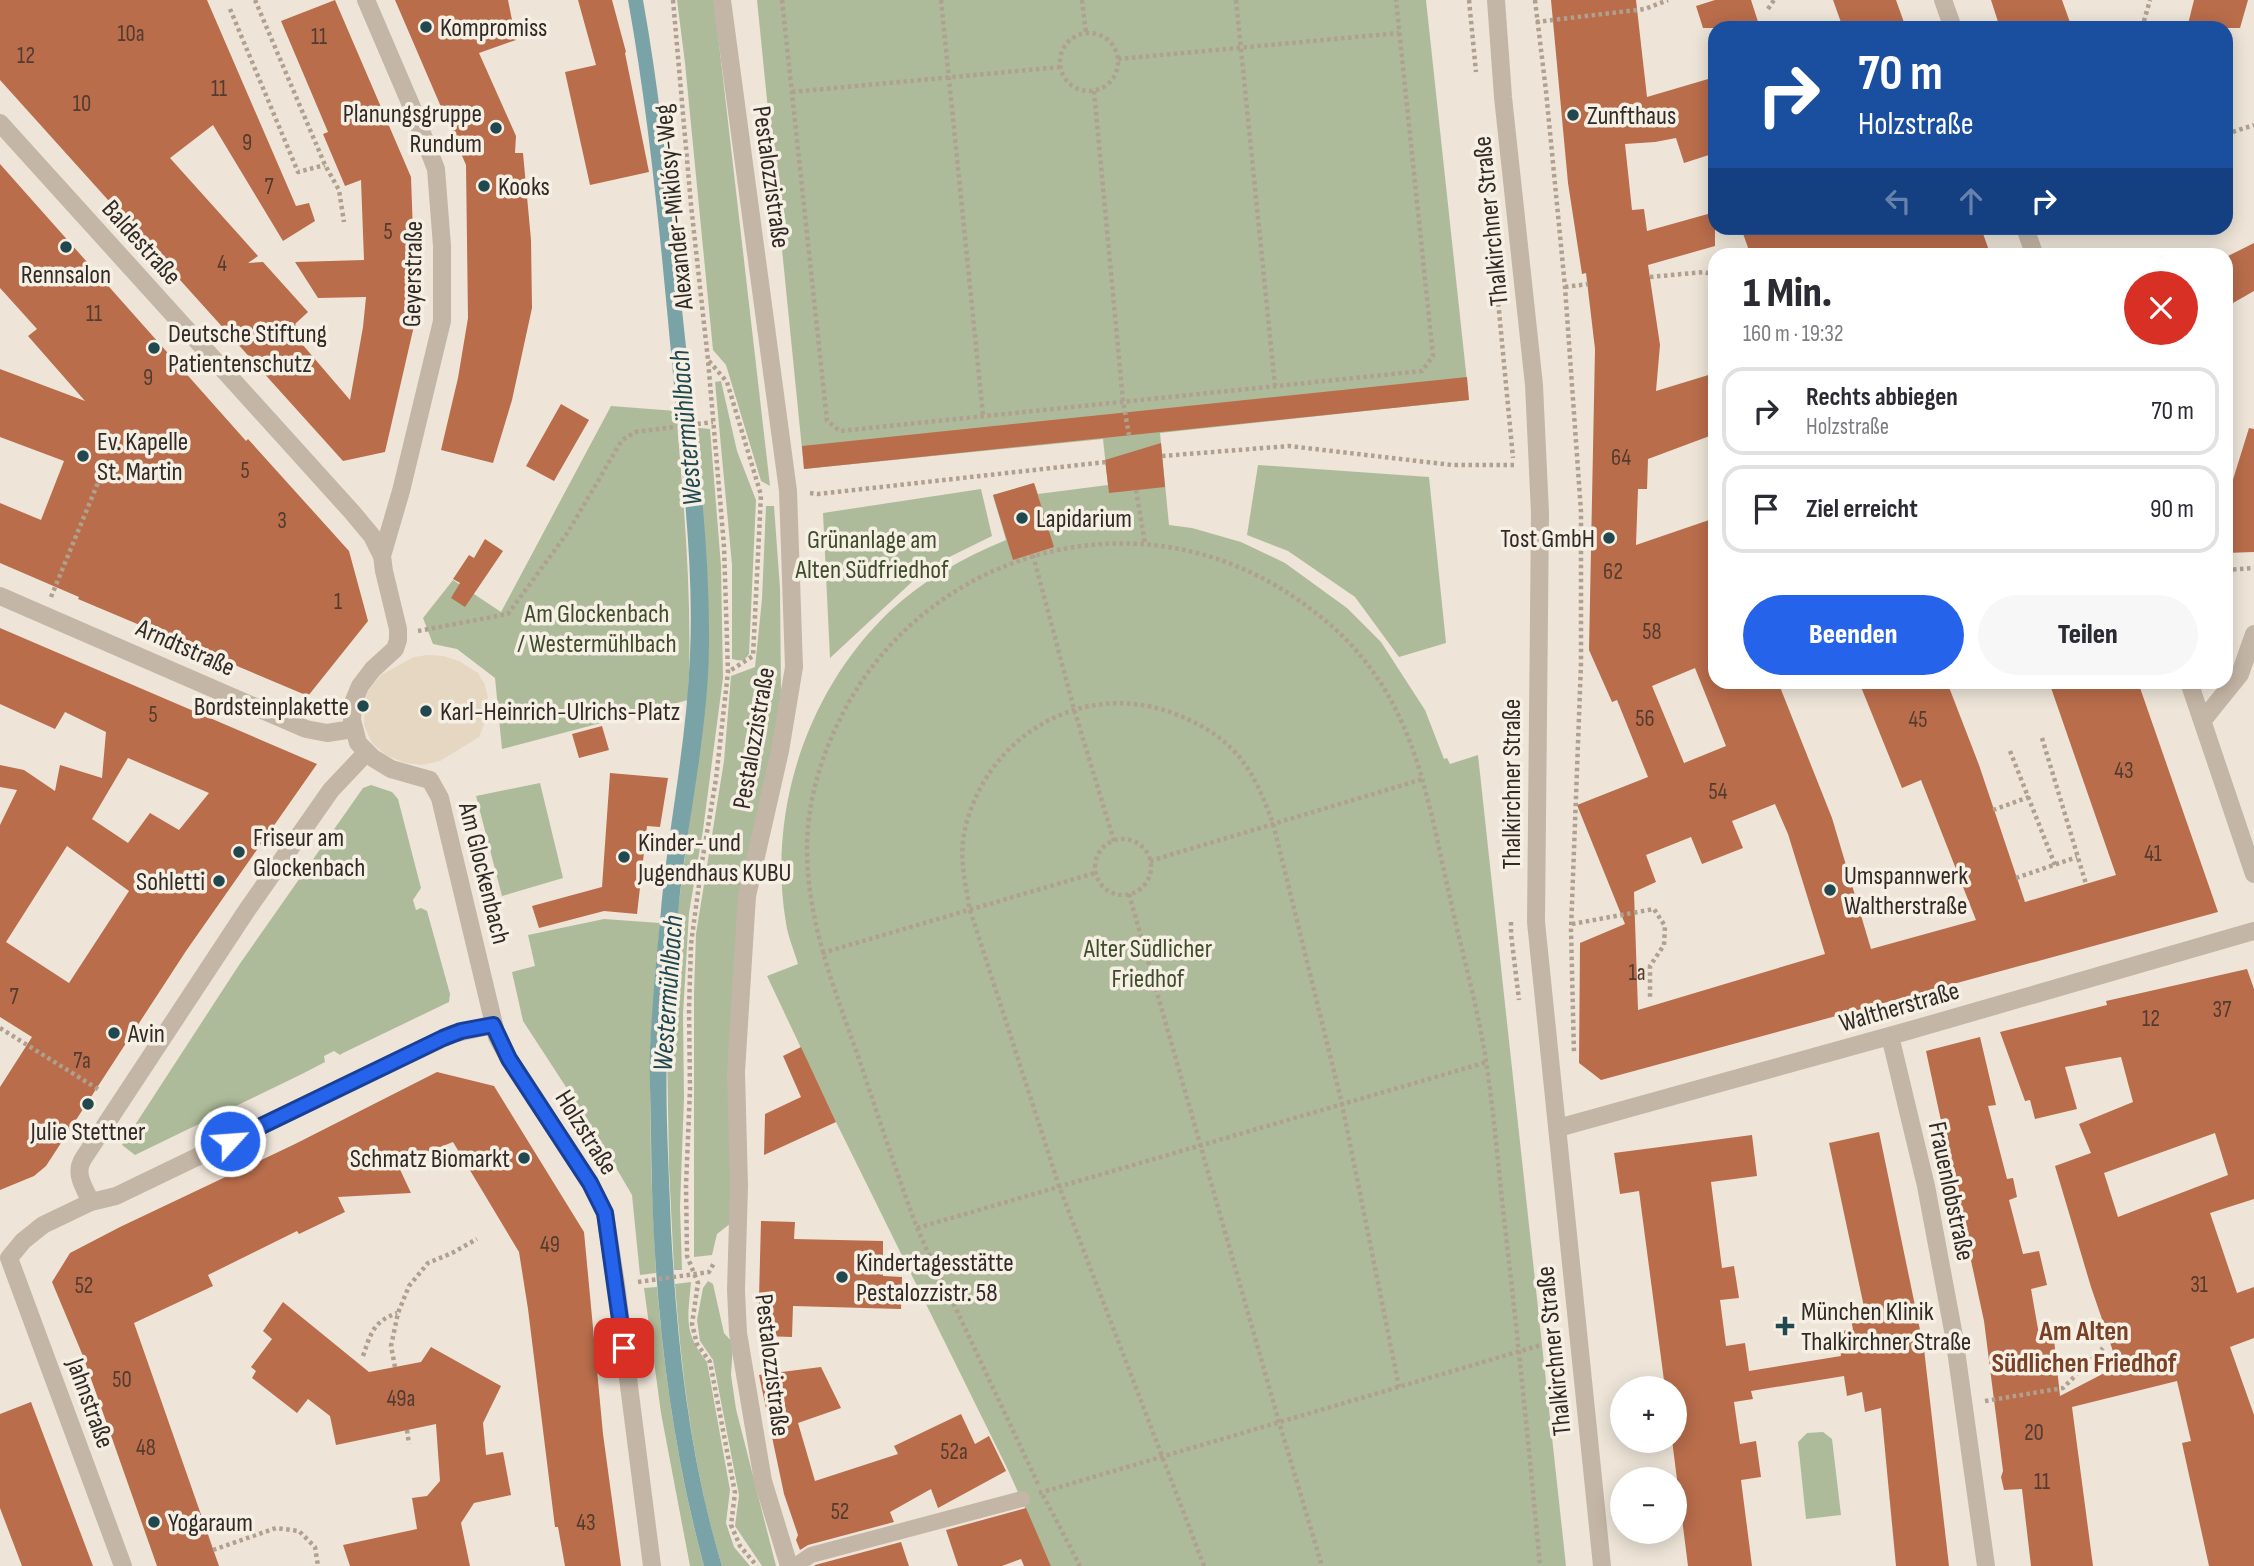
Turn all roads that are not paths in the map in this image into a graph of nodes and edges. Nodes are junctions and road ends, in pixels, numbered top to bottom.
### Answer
1 (366, 0) edge
2 (722, 0) edge
3 (1496, 0) edge
4 (1943, 0) edge
5 (1950, 21) edge
6 (0, 123) edge
7 (383, 556) junction
8 (0, 596) edge
9 (2254, 634) edge
10 (2233, 683) edge
11 (2192, 689) edge
12 (2228, 689) edge
13 (2203, 720) junction
14 (353, 729) junction
15 (366, 753) junction
16 (2254, 874) edge
17 (2254, 932) edge
18 (493, 1025) junction
19 (1890, 1036) junction
20 (1558, 1128) junction
21 (91, 1202) junction
22 (5, 1256) edge
23 (1022, 1499) road end
24 (123, 1566) edge
25 (652, 1566) edge
26 (789, 1566) edge
27 (795, 1566) edge
28 (1602, 1566) edge
29 (1986, 1566) edge

1 - 7 street, Geyerstraße
2 - 26 street, Pestalozzistraße
3 - 20 street, Thalkirchner Straße
4 - 5 street
6 - 7 street, Baldestraße
7 - 14 street
8 - 14 street, Arndtstraße
9 - 10 street
11 - 13 street
12 - 13 street
13 - 16 street
14 - 15 street
15 - 18 street, Am Glockenbach
15 - 21 street
17 - 19 street, Waltherstraße
18 - 21 street
18 - 25 street, Holzstraße
19 - 20 street, Waltherstraße
19 - 29 street, Frauenlobstraße
20 - 28 street, Thalkirchner Straße
21 - 22 street
22 - 24 street, Jahnstraße
23 - 27 lane

